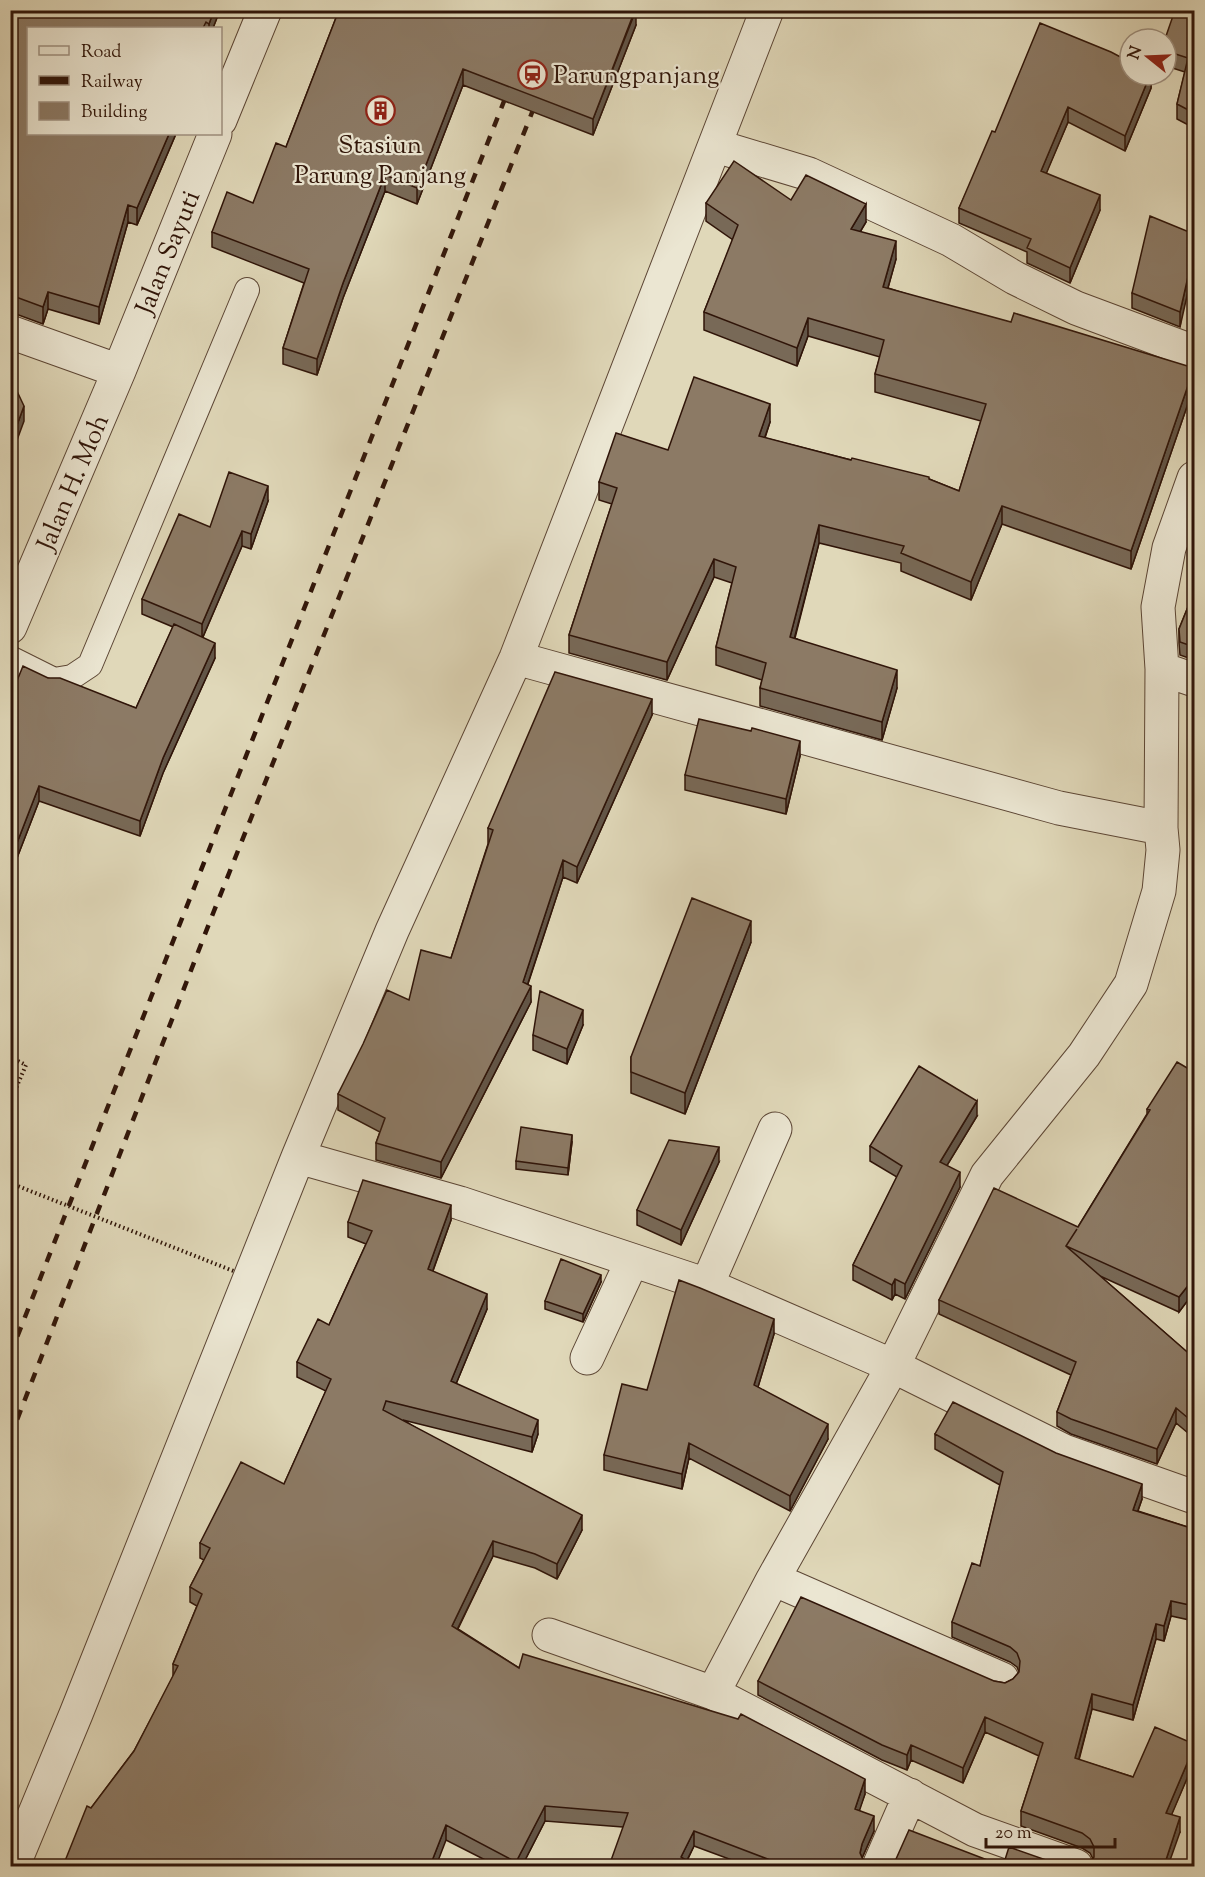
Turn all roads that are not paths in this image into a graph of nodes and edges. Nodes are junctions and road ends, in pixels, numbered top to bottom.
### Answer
1 (265, 10) edge
2 (767, 10) edge
3 (222, 115) edge
4 (215, 135) edge
5 (716, 146) junction
6 (247, 290) dead end
7 (10, 332) edge
8 (1194, 352) edge
9 (119, 371) junction
10 (1194, 478) edge
11 (10, 627) edge
12 (10, 658) edge
13 (516, 658) junction
14 (1162, 669) junction
15 (1194, 680) edge
16 (1161, 828) junction
17 (775, 1129) dead end
18 (298, 1158) junction
19 (632, 1261) junction
20 (707, 1285) junction
21 (586, 1358) dead end
22 (893, 1366) junction
23 (1194, 1497) edge
24 (773, 1579) junction
25 (549, 1635) dead end
26 (1002, 1679) dead end
27 (713, 1692) junction
28 (910, 1795) junction
29 (13, 1866) edge
30 (879, 1866) edge
31 (1076, 1866) edge

1 - 3 street
2 - 5 street
4 - 9 street, Jalan Sayuti
5 - 8 street
5 - 13 street
6 - 12 lane
7 - 9 street
9 - 11 street, Jalan H. Moh
10 - 14 street
13 - 16 street
13 - 18 street
14 - 15 street
14 - 16 street
16 - 22 street
17 - 20 street
18 - 19 street
18 - 29 street
19 - 20 street
19 - 21 street
20 - 22 street
22 - 23 street
22 - 24 street
24 - 26 street
24 - 27 street
25 - 27 street
27 - 28 street
28 - 30 street
28 - 31 street

